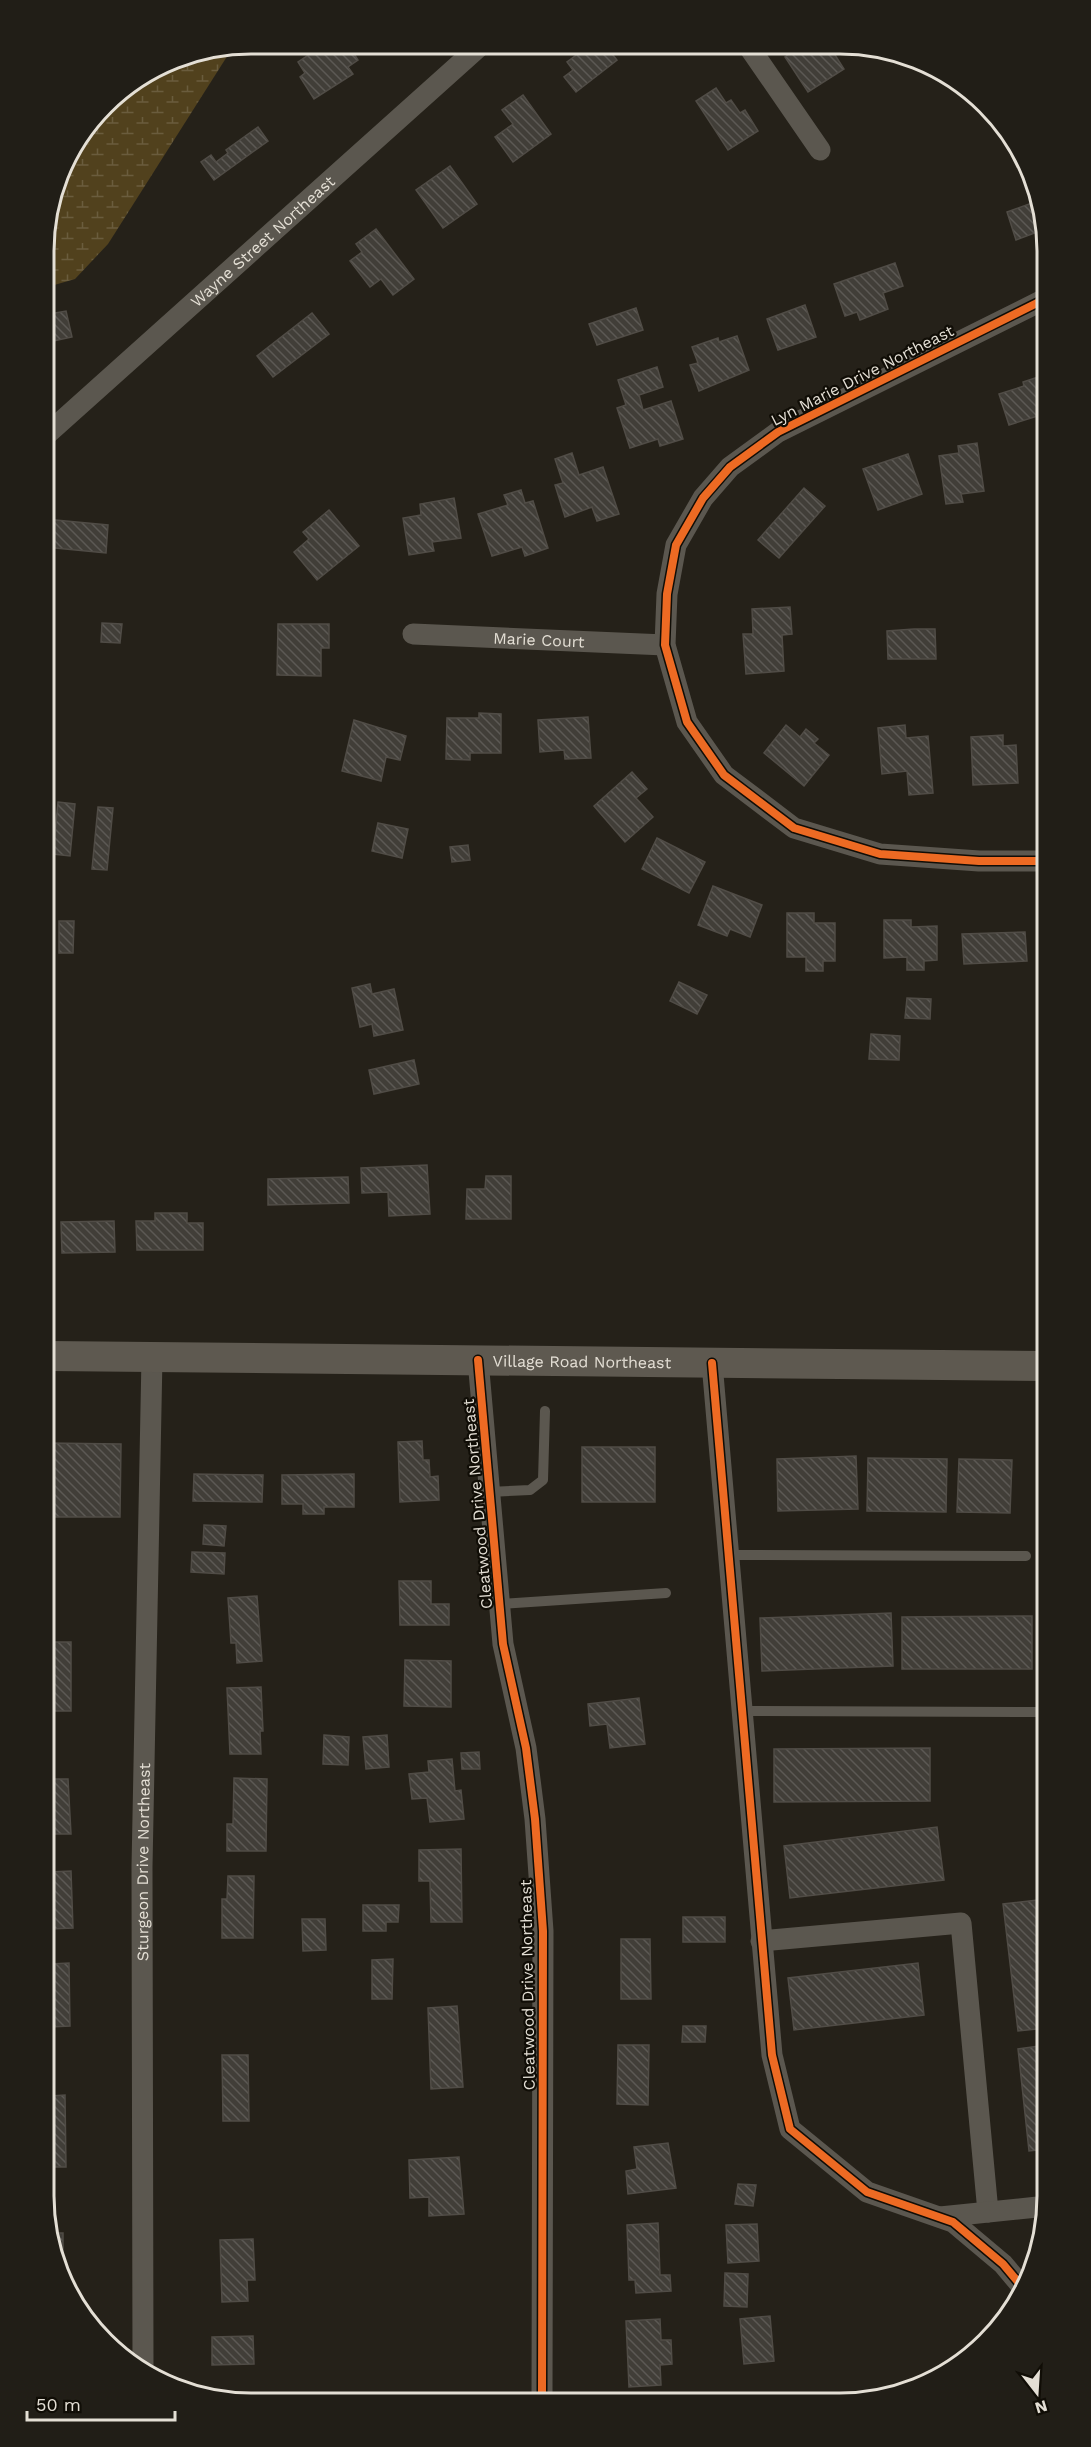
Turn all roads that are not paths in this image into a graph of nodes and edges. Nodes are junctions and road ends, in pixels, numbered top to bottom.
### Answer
1 (471, 54) edge
2 (754, 54) edge
3 (820, 150) dead end
4 (1037, 303) edge
5 (54, 428) edge
6 (413, 634) dead end
7 (665, 645) junction
8 (1037, 861) edge
9 (54, 1356) edge
10 (152, 1356) junction
11 (478, 1360) junction
12 (712, 1363) junction
13 (1037, 1366) edge
14 (545, 1412) dead end
15 (489, 1492) junction
16 (728, 1555) junction
17 (1026, 1557) dead end
18 (666, 1593) dead end
19 (499, 1604) junction
20 (741, 1711) junction
21 (1037, 1712) edge
22 (761, 1941) junction
23 (1037, 2207) edge
24 (988, 2212) junction
25 (939, 2217) junction
26 (1018, 2281) edge
27 (143, 2361) edge
28 (542, 2393) edge

1 - 5 street, Wayne Street Northeast
2 - 3 street
4 - 7 street, Lyn Marie Drive Northeast
6 - 7 street, Marie Court
7 - 8 street, Lyn Marie Drive Northeast
9 - 10 main road, Village Road Northeast
10 - 11 main road, Village Road Northeast
10 - 27 street, Sturgeon Drive Northeast
11 - 12 main road, Village Road Northeast
11 - 15 street, Cleatwood Drive Northeast
12 - 13 main road, Village Road Northeast
12 - 16 street
14 - 15 lane
15 - 19 street, Cleatwood Drive Northeast
16 - 17 lane
16 - 20 street
18 - 19 lane
19 - 28 street, Cleatwood Drive Northeast
20 - 21 lane
20 - 22 street
22 - 24 street
22 - 25 street
23 - 24 street
24 - 25 street
25 - 26 street

